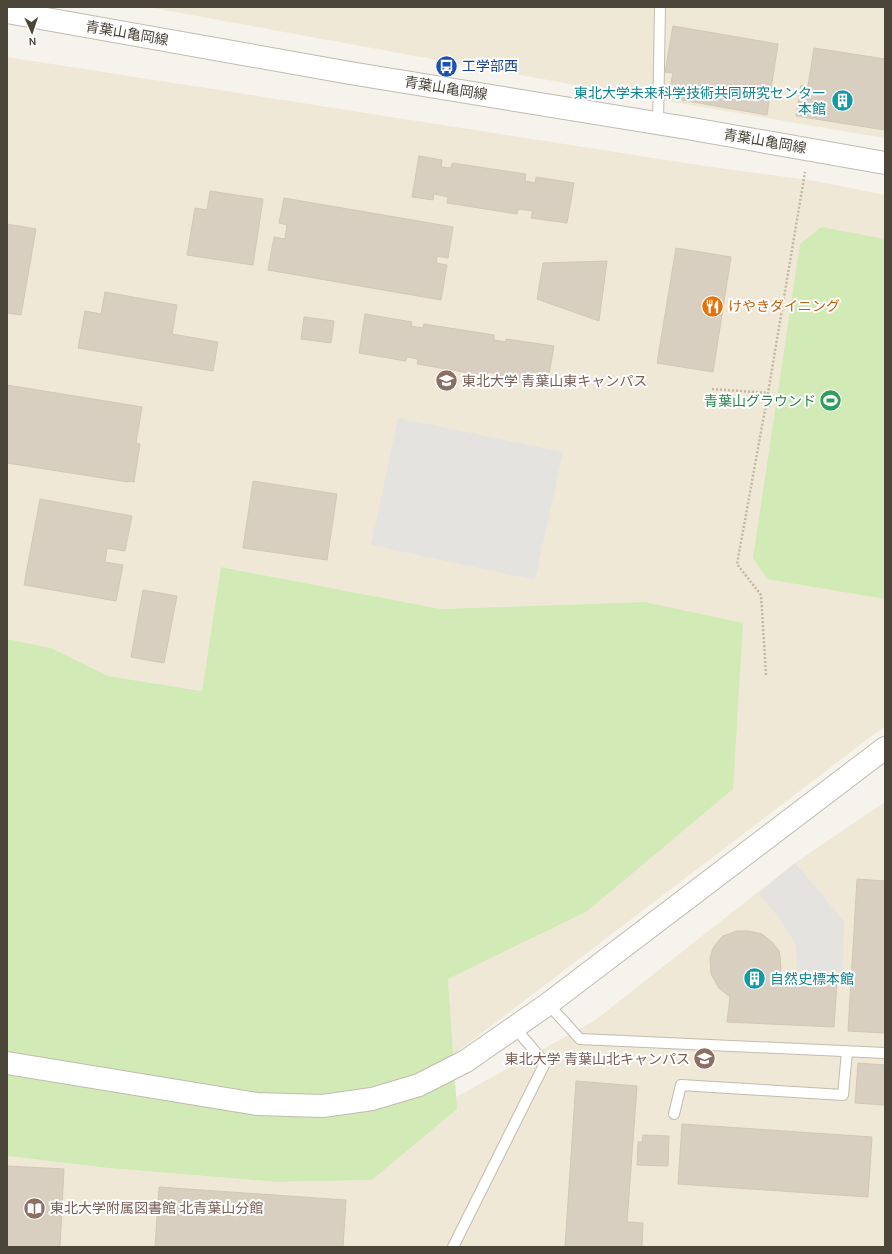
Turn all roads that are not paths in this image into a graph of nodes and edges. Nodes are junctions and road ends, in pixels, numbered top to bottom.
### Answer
1 (660, 7) edge
2 (7, 12) edge
3 (658, 123) junction
4 (885, 163) edge
5 (885, 748) edge
6 (548, 1004) junction
7 (515, 1028) junction
8 (847, 1050) junction
9 (885, 1053) edge
10 (7, 1063) edge
11 (674, 1114) dead end
12 (453, 1247) edge

1 - 3 lane
2 - 3 street, 青葉山亀岡線
3 - 4 street, 青葉山亀岡線
5 - 6 street
6 - 7 street
6 - 8 lane
7 - 10 street
7 - 12 lane
8 - 9 lane
8 - 11 lane

